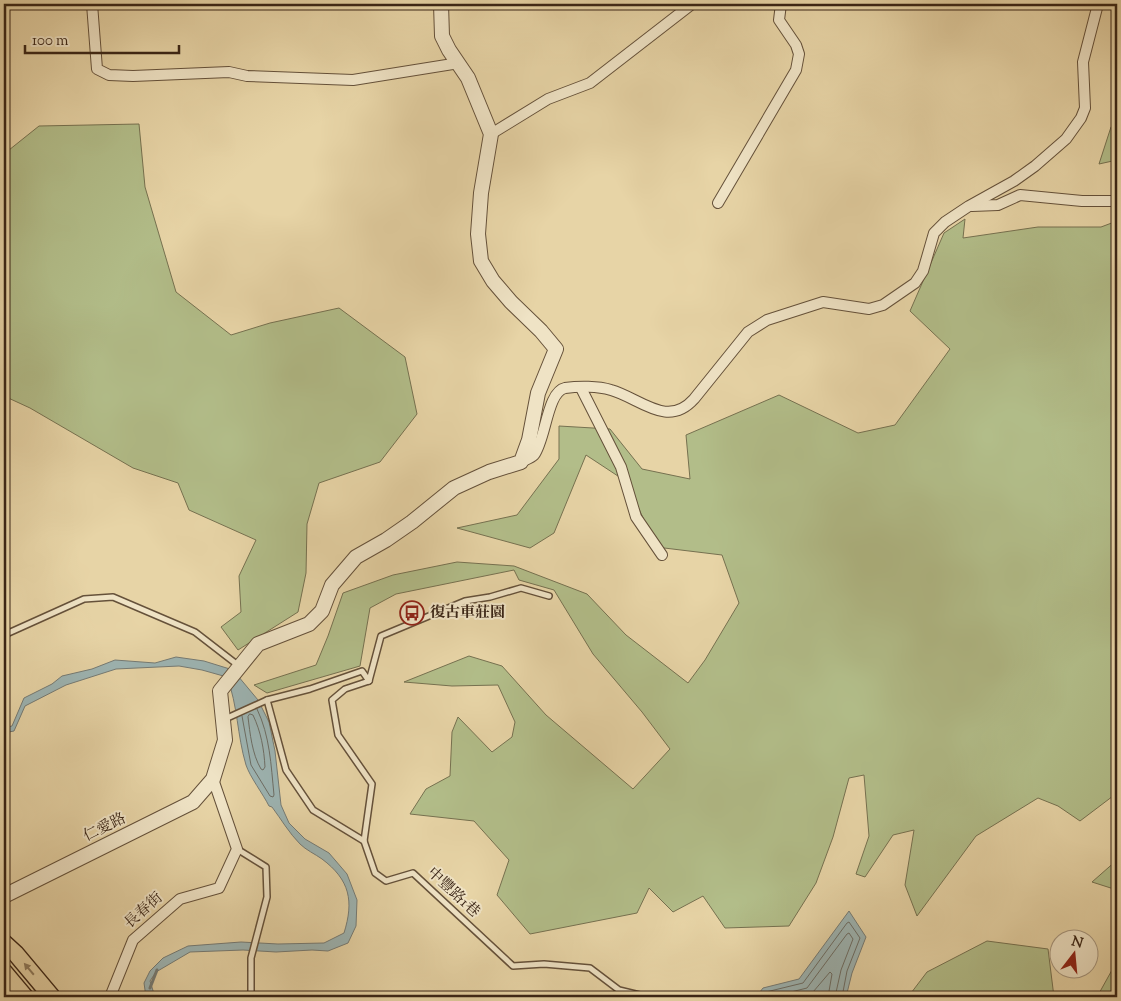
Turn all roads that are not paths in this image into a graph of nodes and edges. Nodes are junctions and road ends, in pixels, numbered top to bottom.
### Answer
1 (92, 4) edge
2 (441, 4) edge
3 (692, 4) edge
4 (781, 4) edge
5 (1098, 4) edge
6 (459, 63) junction
7 (491, 134) junction
8 (1117, 201) edge
9 (718, 203) dead end
10 (969, 206) junction
11 (581, 388) junction
12 (521, 462) junction
13 (662, 554) dead end
14 (549, 596) dead end
15 (4, 635) edge
16 (240, 667) junction
17 (369, 681) junction
18 (266, 700) junction
19 (223, 720) junction
20 (213, 779) junction
21 (364, 841) junction
22 (237, 849) junction
23 (4, 896) edge
24 (4, 943) edge
25 (4, 972) edge
26 (25, 997) edge
27 (52, 997) edge
28 (110, 997) edge
29 (253, 997) edge
30 (648, 997) edge

1 - 6 street
2 - 6 street
3 - 7 street
4 - 9 street
5 - 10 street
6 - 7 street
7 - 12 street
8 - 10 street
10 - 11 street
11 - 12 street
11 - 13 street
12 - 16 street
14 - 17 lane
15 - 16 lane
16 - 19 street
17 - 18 lane
17 - 21 lane, 中豐路1巷
18 - 19 lane
18 - 21 lane
19 - 20 street
20 - 22 street
20 - 23 street, 仁愛路
21 - 30 lane, 中豐路1巷
22 - 28 street, 長春街
22 - 29 lane
27 -> 24 main road
25 - 26 main road

